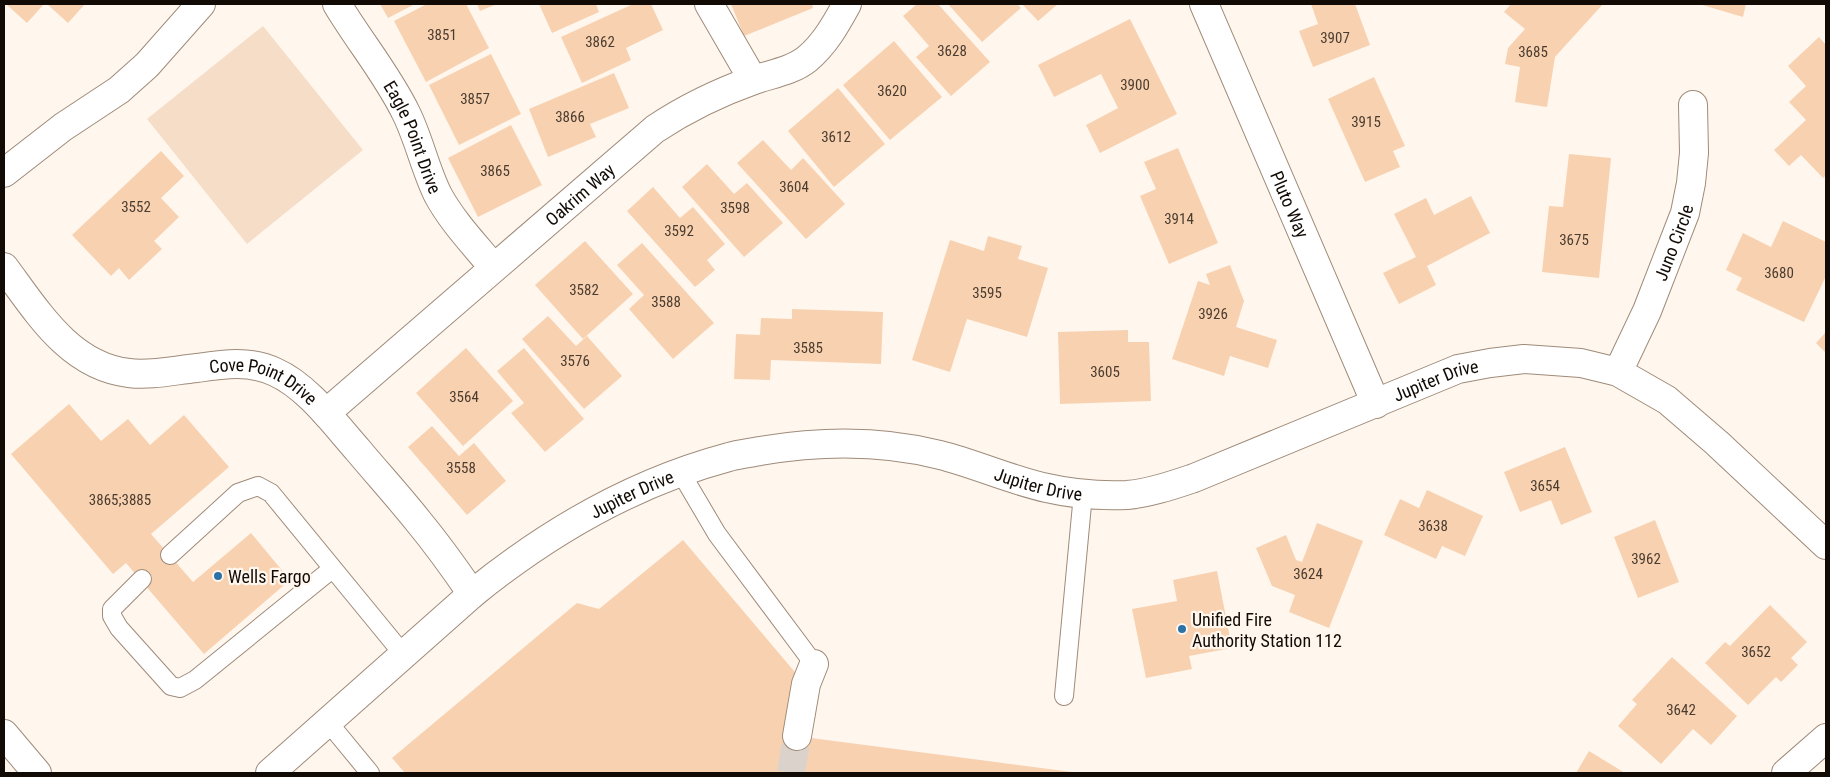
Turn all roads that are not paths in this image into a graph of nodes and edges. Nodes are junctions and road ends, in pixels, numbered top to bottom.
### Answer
1 (201, 4) edge
2 (337, 4) edge
3 (709, 4) edge
4 (847, 4) edge
5 (1204, 4) edge
6 (753, 80) junction
7 (1692, 105) dead end
8 (4, 174) edge
9 (4, 267) edge
10 (493, 267) junction
11 (1618, 372) junction
12 (1376, 404) junction
13 (326, 413) junction
14 (681, 473) junction
15 (1083, 494) junction
16 (1826, 544) edge
17 (170, 555) dead end
18 (332, 569) junction
19 (142, 579) dead end
20 (472, 594) junction
21 (403, 654) junction
22 (814, 664) joint
23 (1064, 696) dead end
24 (328, 722) junction
25 (4, 734) edge
26 (797, 736) tunnel mouth
27 (1826, 738) edge
28 (38, 773) edge
29 (270, 773) edge
30 (370, 773) edge
31 (1786, 773) edge

1 - 8 street
2 - 10 street, Eagle Point Drive
3 - 6 street
4 - 6 street, Oakrim Way
5 - 12 street, Pluto Way
6 - 10 street, Oakrim Way
7 - 11 street, Juno Circle
9 - 13 street, Cove Point Drive
10 - 13 street, Oakrim Way
11 - 12 street, Jupiter Drive
11 - 16 street, Jupiter Drive
12 - 15 street, Jupiter Drive
13 - 20 street, Cove Point Drive
14 - 15 street, Jupiter Drive
14 - 20 street, Jupiter Drive
14 - 22 lane
15 - 23 lane
17 - 18 lane
18 - 19 lane
18 - 21 lane
20 - 21 street, Jupiter Drive
21 - 24 street, Jupiter Drive
22 - 26 street
24 - 29 street, Jupiter Drive
24 - 30 lane
25 - 28 street
27 - 31 street

